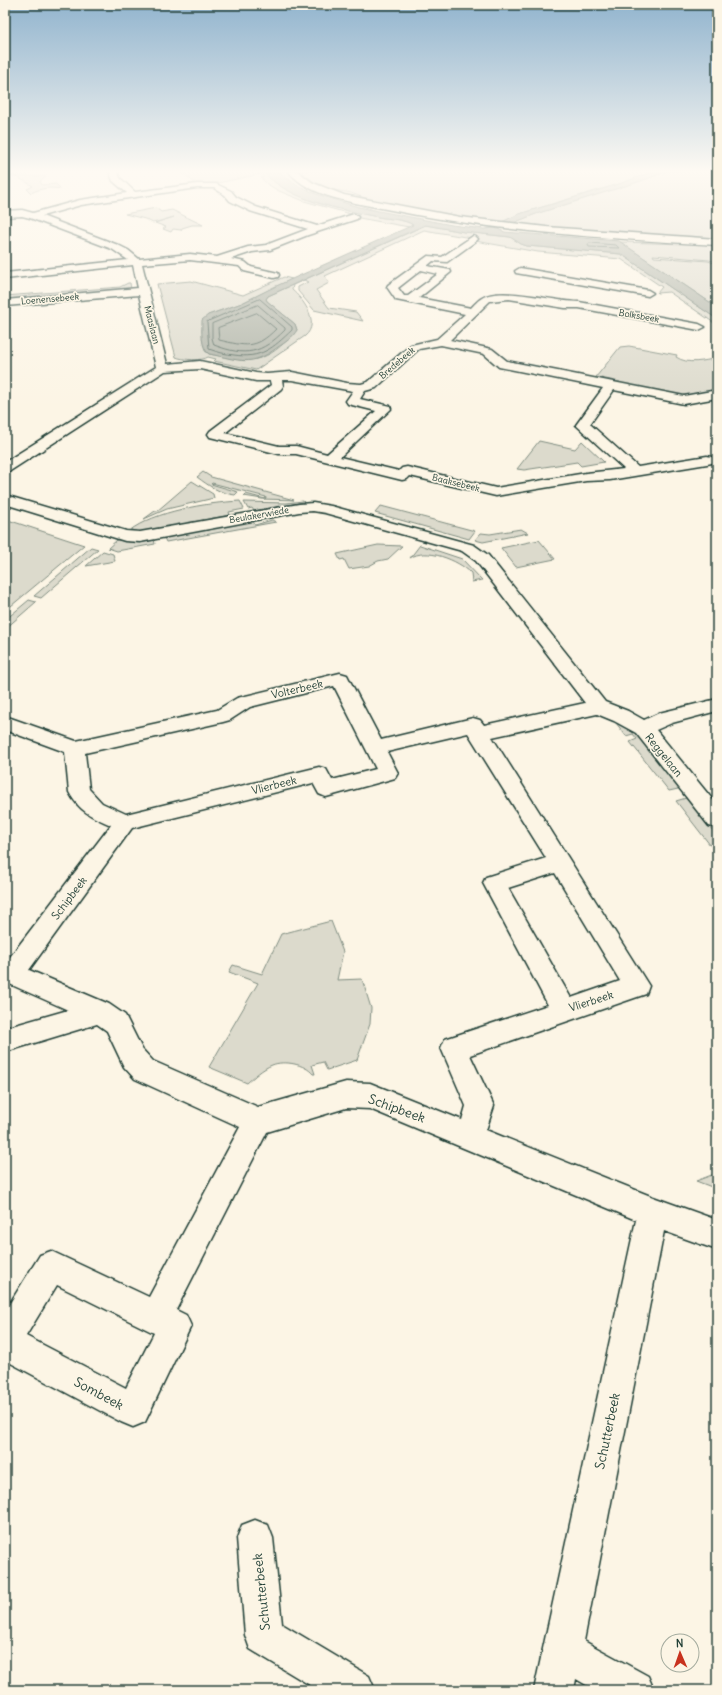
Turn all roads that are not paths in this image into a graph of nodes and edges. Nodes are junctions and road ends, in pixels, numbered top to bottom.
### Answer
1 (121, 250) edge
2 (251, 250) edge
3 (266, 250) edge
4 (458, 250) edge
5 (218, 260) junction
6 (249, 261) junction
7 (137, 262) junction
8 (418, 267) junction
9 (520, 271) dead end
10 (274, 274) dead end
11 (5, 276) edge
12 (568, 279) junction
13 (597, 285) junction
14 (144, 291) junction
15 (648, 293) dead end
16 (410, 300) junction
17 (545, 302) junction
18 (5, 303) edge
19 (579, 305) junction
20 (473, 312) junction
21 (699, 327) dead end
22 (441, 342) junction
23 (147, 363) dead end
24 (161, 363) junction
25 (275, 377) junction
26 (610, 386) junction
27 (361, 388) junction
28 (717, 394) edge
29 (330, 459) junction
30 (707, 460) dead end
31 (5, 468) edge
32 (635, 472) junction
33 (5, 499) edge
34 (717, 705) edge
35 (598, 707) junction
36 (5, 723) edge
37 (643, 728) junction
38 (479, 733) junction
39 (74, 748) junction
40 (375, 748) junction
41 (717, 820) edge
42 (125, 822) junction
43 (559, 863) junction
44 (8, 973) edge
45 (565, 1011) junction
46 (100, 1012) junction
47 (5, 1040) edge
48 (258, 1121) junction
49 (470, 1137) junction
50 (653, 1212) junction
51 (717, 1235) edge
52 (156, 1316) junction
53 (5, 1340) edge
54 (5, 1343) edge
55 (255, 1538) dead end
56 (562, 1650) junction
57 (355, 1690) edge
58 (554, 1690) edge
59 (634, 1690) edge

1 - 7 street
2 - 5 street
3 - 6 street
4 - 8 street
5 - 6 street
5 - 7 street
6 - 10 street
7 - 11 street
7 - 14 street, Maaslaan
8 - 16 street
8 - 16 street
9 - 12 street
12 - 13 street
12 - 17 street
13 - 15 street
13 - 19 street
14 - 18 street, Loenensebeek
14 - 24 street, Maaslaan
16 - 20 street
17 - 19 street, Bolksbeek
17 - 20 street, Bolksbeek
19 - 21 street, Bolksbeek
20 - 22 street, Bolksbeek
22 - 26 street, Bredebeek
22 - 27 street, Bredebeek
23 - 24 street, Maaslaan
24 - 25 street
24 - 31 street
25 - 27 street
25 - 29 street
26 - 28 street, Bredebeek
26 - 32 street
27 - 29 street
29 - 32 street, Baaksebeek
30 - 32 street, Baaksebeek
33 - 35 street, Beulakerwiede
34 - 37 street
35 - 37 street, Reggelaan
35 - 38 street
36 - 39 street
37 - 41 street, Reggelaan
38 - 40 street
38 - 43 street, Vlierbeek
39 - 40 street, Volterbeek
39 - 42 street
40 - 42 street, Vlierbeek
42 - 44 street, Schipbeek
43 - 45 street, Vlierbeek
43 - 45 street, Vlierbeek
44 - 46 street, Schipbeek
45 - 49 street
46 - 47 street
46 - 48 street, Schipbeek
48 - 49 street, Schipbeek
48 - 52 street
49 - 50 street, Schipbeek
50 - 51 street, Schipbeek
50 - 56 street, Schutterbeek
52 - 53 street, Sombeek
52 - 54 street, Sombeek
55 - 57 street, Schutterbeek
56 - 58 street, Schutterbeek
56 - 59 street

